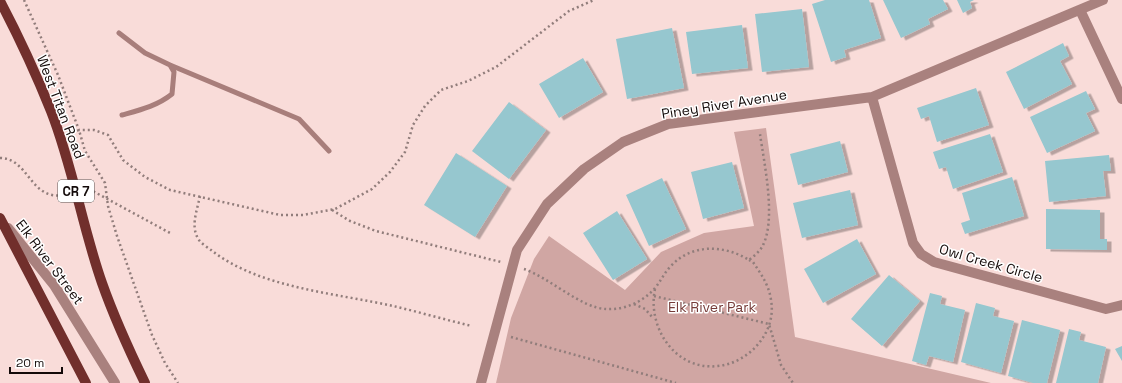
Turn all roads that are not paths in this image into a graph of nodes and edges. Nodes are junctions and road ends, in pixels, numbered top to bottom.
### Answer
1 (1103, 0) edge
2 (0, 1) edge
3 (1080, 10) junction
4 (872, 97) junction
5 (1122, 99) edge
6 (0, 218) edge
7 (1122, 305) edge
8 (86, 383) edge
9 (115, 383) edge
10 (145, 383) edge
11 (481, 383) edge

1 - 3 street, Piney River Avenue
2 - 10 main road, West Titan Road / CR 7
3 - 4 street, Piney River Avenue
3 - 5 street
4 - 7 street, Owl Creek Circle
4 - 11 street, Piney River Avenue
6 - 8 main road
6 - 9 street, Elk River Street

